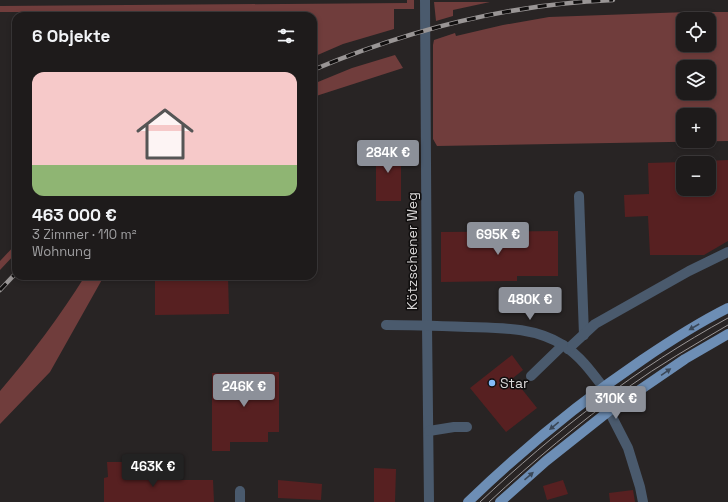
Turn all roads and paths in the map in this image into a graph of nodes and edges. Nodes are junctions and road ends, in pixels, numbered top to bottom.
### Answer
1 (425, 0) edge
2 (579, 196) dead end
3 (728, 252) edge
4 (728, 308) edge
5 (386, 325) dead end
6 (426, 325) junction
7 (728, 334) edge
8 (584, 335) junction
9 (565, 347) junction
10 (531, 376) dead end
11 (603, 387) junction
12 (609, 412) junction
13 (467, 426) dead end
14 (428, 431) junction
15 (240, 491) dead end
16 (240, 502) edge
17 (429, 502) edge
18 (468, 502) edge
19 (500, 502) edge
20 (643, 502) edge

1 - 6 street, Kötzschener Weg
2 - 8 street
3 - 8 street
4 -> 11 main road
5 - 6 street
6 - 9 street
6 - 14 street, Kötzschener Weg
12 -> 7 main road
8 - 9 street
9 - 10 street
9 - 11 street
11 -> 18 main road
19 -> 12 main road
12 - 20 street
13 - 14 street
14 - 17 street, Kötzschener Weg
15 - 16 street

